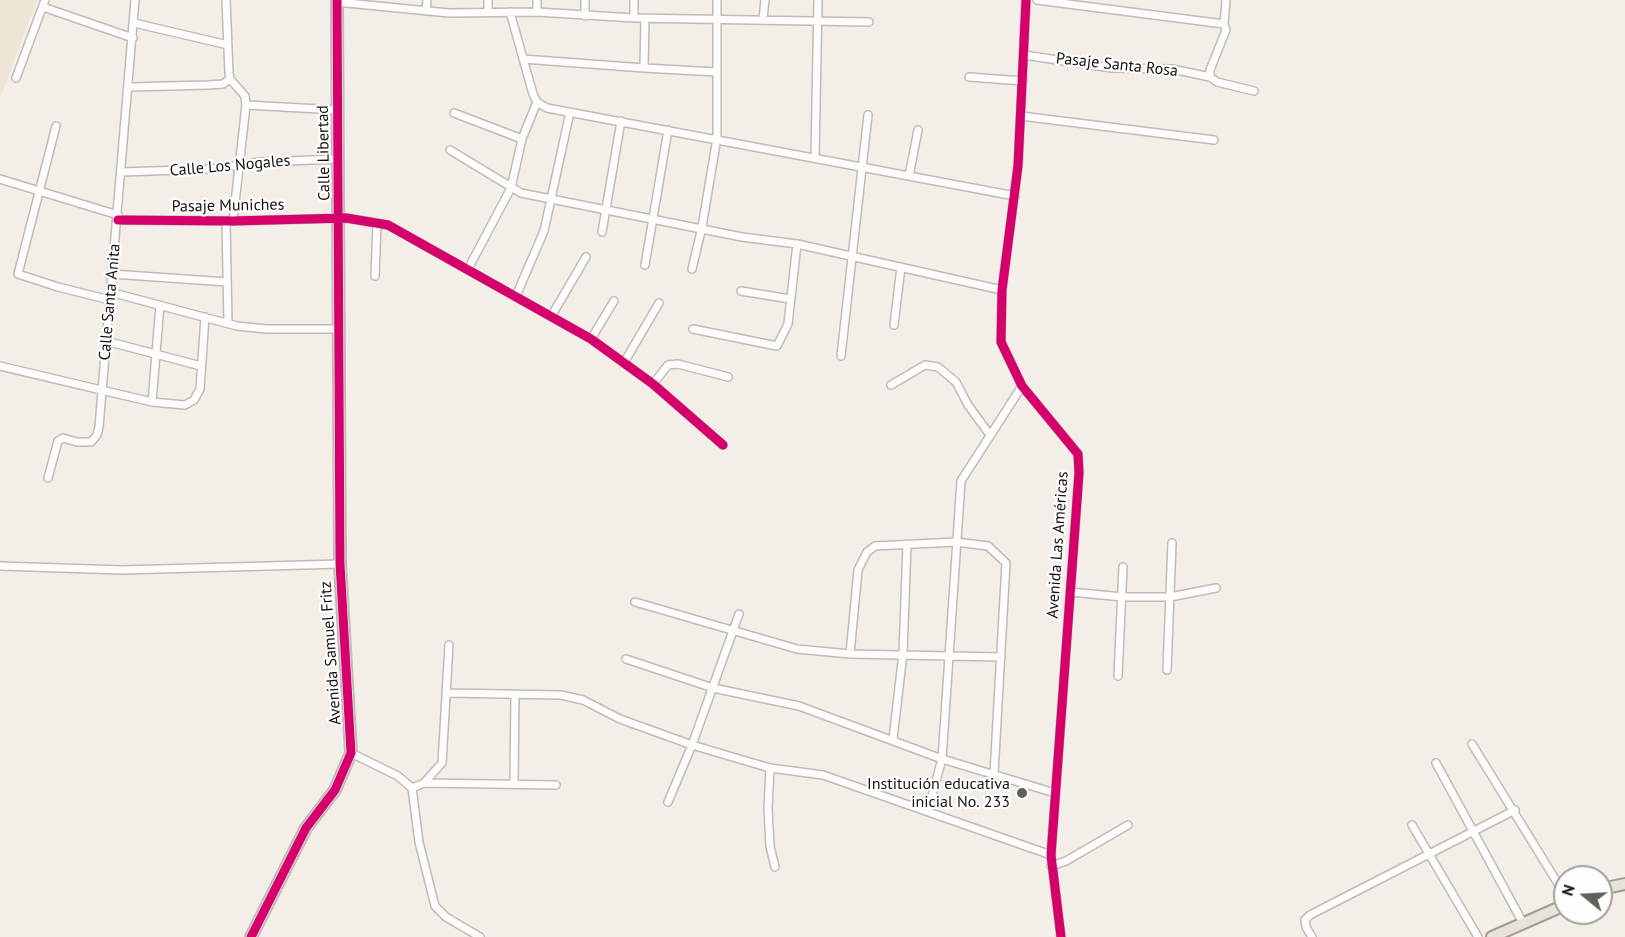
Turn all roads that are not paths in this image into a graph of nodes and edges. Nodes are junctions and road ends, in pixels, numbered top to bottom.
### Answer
1 (135, 0) edge
2 (226, 0) edge
3 (427, 0) edge
4 (488, 0) edge
5 (537, 0) edge
6 (585, 0) edge
7 (634, 0) edge
8 (717, 0) edge
9 (765, 0) edge
10 (818, 0) edge
11 (1026, 0) edge
12 (1036, 0) edge
13 (1226, 0) edge
14 (337, 1) edge
15 (44, 3) edge
16 (426, 11) junction
17 (488, 12) junction
18 (510, 12) junction
19 (537, 12) junction
20 (585, 16) junction
21 (634, 18) junction
22 (645, 18) junction
23 (716, 18) junction
24 (763, 19) junction
25 (818, 20) junction
26 (869, 22) dead end
27 (134, 23) junction
28 (1224, 24) junction
29 (133, 38) junction
30 (228, 45) junction
31 (1024, 55) junction
32 (523, 58) junction
33 (644, 68) junction
34 (716, 72) junction
35 (969, 77) dead end
36 (1210, 77) junction
37 (16, 78) dead end
38 (230, 80) junction
39 (1023, 81) junction
40 (130, 87) junction
41 (1254, 91) dead end
42 (537, 102) junction
43 (246, 105) junction
44 (338, 110) junction
45 (570, 112) junction
46 (454, 113) dead end
47 (868, 115) dead end
48 (1021, 116) junction
49 (621, 121) junction
50 (56, 126) dead end
51 (668, 130) junction
52 (918, 130) dead end
53 (717, 138) junction
54 (522, 139) junction
55 (1214, 140) dead end
56 (450, 150) dead end
57 (815, 157) junction
58 (339, 159) junction
59 (237, 166) junction
60 (863, 167) junction
61 (121, 172) junction
62 (909, 176) junction
63 (0, 179) edge
64 (512, 188) junction
65 (40, 190) junction
66 (1015, 196) junction
67 (553, 198) junction
68 (606, 209) junction
69 (118, 218) junction
70 (653, 218) junction
71 (340, 219) junction
72 (230, 221) junction
73 (377, 224) junction
74 (702, 227) junction
75 (602, 232) dead end
76 (797, 244) junction
77 (852, 256) junction
78 (586, 257) dead end
79 (645, 266) dead end
80 (901, 267) junction
81 (468, 269) junction
82 (692, 269) dead end
83 (112, 274) junction
84 (375, 276) dead end
85 (227, 282) junction
86 (1002, 290) junction
87 (741, 291) dead end
88 (110, 296) junction
89 (516, 296) junction
90 (790, 299) junction
91 (614, 301) dead end
92 (659, 303) dead end
93 (160, 305) junction
94 (552, 315) junction
95 (205, 317) junction
96 (228, 323) junction
97 (894, 325) dead end
98 (340, 329) junction
99 (693, 329) dead end
100 (591, 339) junction
101 (106, 341) junction
102 (340, 342) joint
103 (155, 354) junction
104 (841, 357) dead end
105 (625, 362) junction
106 (0, 366) edge
107 (201, 366) junction
108 (728, 377) dead end
109 (653, 384) junction
110 (891, 385) dead end
111 (1022, 386) junction
112 (101, 390) junction
113 (152, 402) junction
114 (990, 435) junction
115 (723, 446) dead end
116 (48, 478) dead end
117 (956, 542) junction
118 (1172, 543) dead end
119 (907, 544) junction
120 (340, 564) junction
121 (0, 566) edge
122 (1123, 567) dead end
123 (1216, 588) dead end
124 (1070, 592) junction
125 (1123, 597) junction
126 (1170, 597) junction
127 (635, 602) dead end
128 (739, 614) dead end
129 (733, 631) junction
130 (449, 645) dead end
131 (903, 653) junction
132 (850, 654) junction
133 (949, 655) junction
134 (1001, 657) junction
135 (626, 659) dead end
136 (1167, 670) dead end
137 (1118, 676) dead end
138 (713, 688) junction
139 (448, 693) junction
140 (515, 695) junction
141 (893, 739) junction
142 (1472, 744) dead end
143 (692, 745) junction
144 (351, 753) junction
145 (942, 759) junction
146 (1436, 763) dead end
147 (770, 768) junction
148 (994, 774) junction
149 (424, 783) junction
150 (514, 783) junction
151 (556, 785) dead end
152 (412, 788) junction
153 (1055, 793) junction
154 (668, 802) dead end
155 (928, 810) junction
156 (1515, 810) junction
157 (1128, 825) dead end
158 (1412, 825) dead end
159 (1475, 833) junction
160 (1051, 855) junction
161 (1430, 855) junction
162 (1051, 866) junction
163 (775, 867) dead end
164 (1553, 875) edge
165 (1553, 910) edge
166 (1523, 923) junction
167 (251, 937) edge
168 (480, 937) edge
169 (1061, 937) edge
170 (1312, 937) edge
171 (1478, 937) edge
172 (1492, 937) edge

1 - 27 street, Calle Santa Anita
2 - 30 street
3 - 16 street
4 - 17 street
5 - 19 street
6 - 20 street
7 - 21 street
8 - 23 street
9 - 24 street
10 - 25 street
11 - 31 street, Avenida Las Américas
12 - 28 street
13 - 28 street
14 - 16 street
14 - 44 street, Calle Libertad
15 - 29 street
15 - 37 street
16 - 17 street
17 - 18 street
18 - 19 street
18 - 32 street
19 - 20 street
20 - 21 street
21 - 22 street
22 - 23 street
22 - 33 street
23 - 24 street
23 - 34 street
24 - 25 street
25 - 26 street
25 - 57 street
27 - 29 street, Calle Santa Anita
27 - 30 street
28 - 36 street
29 - 40 street, Calle Santa Anita
30 - 38 street
31 - 36 street, Pasaje Santa Rosa
31 - 39 street, Avenida Las Américas
32 - 33 street
32 - 42 street
33 - 34 street
34 - 53 street
35 - 39 street
36 - 41 street, Pasaje Santa Rosa
38 - 40 street
38 - 43 street
39 - 48 street, Avenida Las Américas
40 - 61 street, Calle Santa Anita
42 - 45 street
42 - 54 street
43 - 44 street
43 - 59 street
44 - 58 street, Calle Libertad
45 - 49 street
45 - 67 street
46 - 54 street
47 - 60 street
48 - 55 street
48 - 66 street, Avenida Las Américas
49 - 51 street
49 - 68 street
50 - 65 street
51 - 53 street
51 - 70 street
52 - 62 street
53 - 57 street
53 - 74 street
54 - 64 street
56 - 64 street
57 - 60 street
58 - 59 street, Calle Los Nogales
58 - 71 street, Calle Libertad
59 - 61 street, Calle Los Nogales
59 - 72 street
60 - 62 street
60 - 77 street
61 - 69 street, Calle Santa Anita
62 - 66 street
63 - 65 street, Pasaje Muniches
64 - 67 street
64 - 81 street
65 - 69 street, Pasaje Muniches
65 - 88 street
66 - 86 street, Avenida Las Américas
67 - 68 street
67 - 89 street
68 - 70 street
68 - 75 street
69 - 72 street, Pasaje Muniches
69 - 83 street, Calle Santa Anita
70 - 74 street
70 - 79 street
71 - 72 street, Pasaje Muniches
71 - 73 street, Pasaje Muniches
71 - 98 street, Calle Libertad
72 - 85 street
73 - 81 street, Pasaje Muniches
73 - 84 street
74 - 76 street
74 - 82 street
76 - 77 street
76 - 90 street
77 - 80 street
77 - 104 street
78 - 94 street
80 - 86 street
80 - 97 street
81 - 89 street, Pasaje Muniches
83 - 85 street
83 - 88 street, Calle Santa Anita
85 - 96 street
86 - 111 street, Avenida Las Américas
87 - 90 street
88 - 93 street
88 - 101 street, Calle Santa Anita
89 - 94 street, Pasaje Muniches
90 - 99 street
91 - 100 street
92 - 105 street
93 - 95 street
93 - 103 street
94 - 100 street, Pasaje Muniches
95 - 96 street
95 - 107 street
96 - 98 street
98 - 102 street, Calle Libertad
100 - 105 street, Pasaje Muniches
101 - 103 street
101 - 112 street, Calle Santa Anita
102 - 120 street, Avenida Samuel Fritz
103 - 107 street
103 - 113 street
105 - 109 street, Pasaje Muniches
106 - 112 street
107 - 113 street
108 - 109 street
109 - 115 street, Pasaje Muniches
110 - 114 street
111 - 114 street
111 - 124 street, Avenida Las Américas
112 - 113 street
112 - 116 street, Calle Santa Anita
114 - 117 street
117 - 119 street
117 - 133 street
117 - 134 street
118 - 126 street
119 - 131 street
119 - 132 street
120 - 121 street
120 - 144 street, Avenida Samuel Fritz
122 - 125 street
123 - 126 street
124 - 125 street
124 - 153 street, Avenida Las Américas
125 - 126 street
125 - 137 street
126 - 136 street
127 - 129 street
128 - 129 street
129 - 132 street
129 - 138 street
130 - 139 street
131 - 132 street
131 - 133 street
131 - 141 street
133 - 134 street
133 - 145 street
134 - 148 street
135 - 138 street
138 - 141 street
138 - 143 street
139 - 140 street
139 - 149 street
140 - 143 street
140 - 150 street
141 - 145 street
142 - 156 street
143 - 147 street
143 - 154 street
144 - 152 street
144 - 167 street, Avenida Samuel Fritz
145 - 148 street
145 - 155 street
146 - 159 street
147 - 155 street
147 - 163 street
148 - 153 street
149 - 150 street
149 - 152 street
150 - 151 street
152 - 168 street
153 - 160 street, Avenida Las Américas
155 - 160 street
156 - 159 street
156 - 164 street
157 - 162 street
158 - 161 street
159 - 161 street
159 - 166 street
160 - 162 street, Avenida Las Américas
161 - 170 street
161 - 171 street
162 - 169 street, Avenida Las Américas
165 - 166 main road
166 - 172 main road

